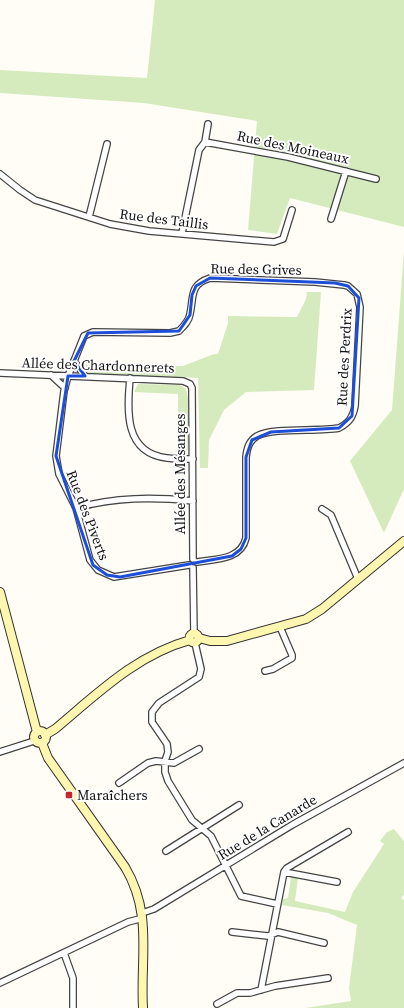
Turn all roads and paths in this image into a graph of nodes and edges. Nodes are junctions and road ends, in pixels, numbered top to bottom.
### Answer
1 (208, 124) dead end
2 (205, 142) junction
3 (107, 144) dead end
4 (346, 171) junction
5 (0, 174) edge
6 (376, 178) dead end
7 (292, 210) dead end
8 (89, 218) junction
9 (331, 219) dead end
10 (182, 233) junction
11 (315, 282) joint
12 (74, 362) junction
13 (0, 373) edge
14 (51, 375) junction
15 (68, 376) junction
16 (85, 376) junction
17 (130, 378) junction
18 (65, 388) junction
19 (192, 388) joint
20 (192, 458) junction
21 (193, 501) junction
22 (76, 508) junction
23 (322, 508) dead end
24 (404, 541) edge
25 (195, 561) junction
26 (191, 567) junction
27 (358, 579) junction
28 (0, 592) edge
29 (280, 627) junction
30 (195, 638) junction
31 (264, 671) dead end
32 (37, 732) junction
33 (45, 735) junction
34 (38, 742) junction
35 (199, 749) dead end
36 (0, 752) edge
37 (165, 762) junction
38 (404, 763) edge
39 (119, 783) dead end
40 (240, 805) dead end
41 (204, 829) junction
42 (348, 832) dead end
43 (166, 851) dead end
44 (226, 865) junction
45 (284, 872) junction
46 (337, 882) dead end
47 (277, 904) junction
48 (143, 915) junction
49 (232, 932) dead end
50 (272, 934) junction
51 (324, 944) dead end
52 (64, 953) junction
53 (328, 978) dead end
54 (0, 983) edge
55 (261, 990) junction
56 (217, 1004) dead end
57 (73, 1008) edge
58 (143, 1008) edge

1 - 2 street
2 - 4 street, Rue des Moineaux
2 - 10 street
3 - 8 street
4 - 6 street, Rue des Moineaux
4 - 9 street
5 - 8 street, Rue des Taillis
7 - 10 street, Rue des Taillis
8 - 10 street, Rue des Taillis
11 - 12 street, Rue des Grives
11 - 25 street, Rue des Perdrix
12 - 15 street, Rue des Grives
12 - 16 street
13 - 14 street, Allée des Chardonnerets
14 - 15 street, Allée des Chardonnerets
14 - 18 street
15 - 16 street, Allée des Chardonnerets
15 - 18 street, Rue des Piverts
16 - 17 street, Allée des Chardonnerets
17 - 19 street, Allée des Chardonnerets
17 - 20 street
18 - 22 street, Rue des Piverts
19 - 20 street, Allée des Mésanges
20 - 21 street, Allée des Mésanges
21 - 22 street
21 - 25 street, Allée des Mésanges
22 - 26 street, Rue des Piverts
23 - 27 street
24 - 27 main road
25 - 26 street
26 - 30 street
27 - 29 main road
28 - 32 main road
29 - 30 main road
29 - 31 street
30 - 33 main road
30 - 37 street
32 - 33 main road
32 - 34 main road
33 - 34 main road
34 - 36 street
34 - 48 main road
35 - 37 street
37 - 39 street
37 - 41 street
38 - 44 street, Rue de la Canarde
40 - 41 street
41 - 43 street
41 - 44 street
42 - 45 street
44 - 47 street
44 - 48 street, Rue de la Canarde
45 - 46 street
45 - 47 street
47 - 50 street
48 - 52 street, Rue de la Canarde
48 - 58 main road
49 - 50 street
50 - 51 street
50 - 55 street
52 - 54 street, Rue de la Canarde
52 - 57 street
53 - 55 street
55 - 56 street

